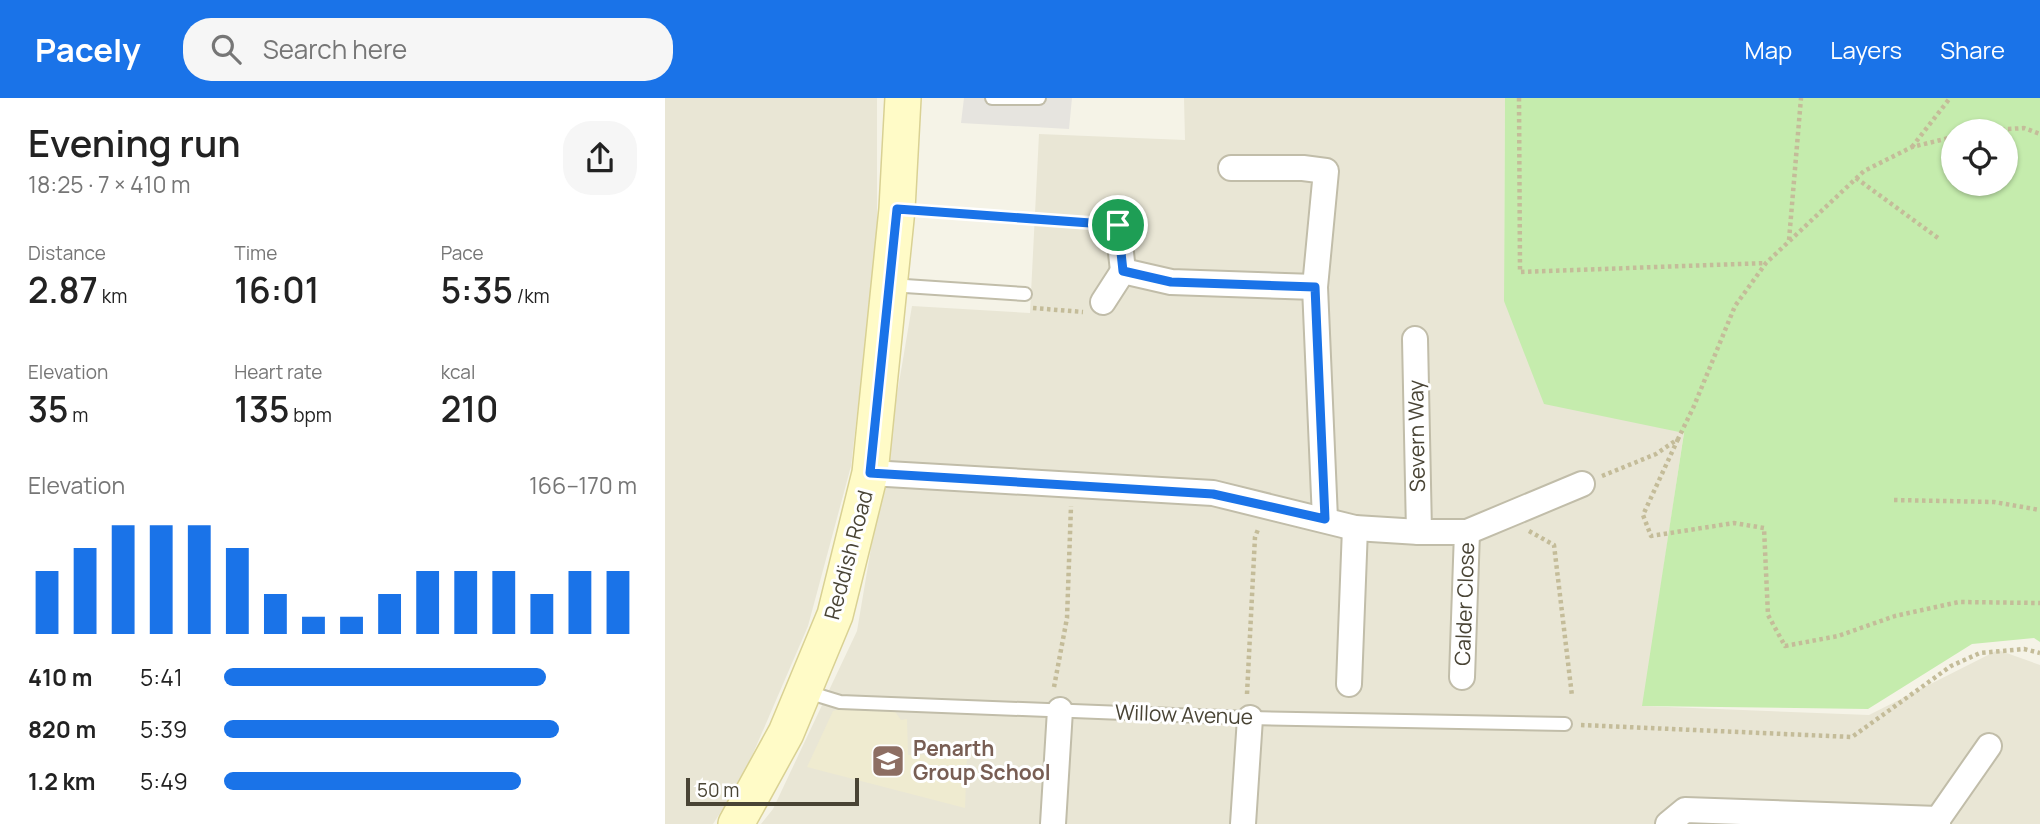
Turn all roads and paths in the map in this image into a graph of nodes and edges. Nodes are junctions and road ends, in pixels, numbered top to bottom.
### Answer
1 (903, 98) edge
2 (992, 98) edge
3 (1039, 98) edge
4 (1519, 98) edge
5 (1801, 98) edge
6 (1950, 98) edge
7 (2018, 128) edge
8 (2040, 134) edge
9 (1941, 140) edge
10 (1912, 147) junction
11 (1231, 168) dead end
12 (1856, 178) junction
13 (897, 209) junction
14 (1118, 225) joint
15 (1938, 238) dead end
16 (1789, 241) junction
17 (1766, 262) junction
18 (1123, 271) junction
19 (890, 285) junction
20 (1315, 287) junction
21 (1025, 294) dead end
22 (1103, 302) dead end
23 (1415, 339) dead end
24 (1678, 439) junction
25 (870, 473) junction
26 (1072, 484) junction
27 (1582, 484) joint
28 (1894, 500) dead end
29 (1267, 506) junction
30 (2040, 510) edge
31 (1504, 517) junction
32 (1325, 519) junction
33 (1355, 528) junction
34 (1419, 532) junction
35 (1467, 532) junction
36 (2040, 603) edge
37 (2040, 653) edge
38 (1462, 677) dead end
39 (1349, 684) dead end
40 (804, 691) junction
41 (1572, 696) dead end
42 (1057, 699) junction
43 (1248, 706) junction
44 (1565, 724) joint
45 (1989, 746) dead end
46 (1938, 822) edge
47 (736, 824) edge
48 (1053, 824) edge
49 (1243, 824) edge
50 (1668, 824) edge

1 - 13 main road, Reddish Road
2 - 3 lane
4 - 17 path
5 - 16 path
6 - 10 path
7 - 8 path
9 - 10 path
10 - 12 path
11 - 20 street
12 - 15 path
12 - 16 path
13 - 14 path
13 - 19 main road, Reddish Road
14 - 18 street
16 - 17 path
17 - 24 path
18 - 20 street
18 - 22 street
19 - 21 lane
19 - 25 main road, Reddish Road
20 - 32 street
23 - 34 street, Severn Way
24 - 27 path
24 - 36 path
25 - 26 street
25 - 40 main road, Reddish Road
26 - 29 street
26 - 42 path
27 - 31 street
28 - 30 path
29 - 32 street
29 - 43 path
31 - 35 street
31 - 41 path
32 - 33 street
33 - 34 street
33 - 39 street
34 - 35 street
35 - 38 street, Calder Close
37 - 44 path
40 - 42 lane, Willow Avenue
40 - 47 main road, Reddish Road
42 - 43 lane, Willow Avenue
42 - 48 street
43 - 44 lane, Willow Avenue
43 - 49 street
45 - 46 street
46 - 50 street

